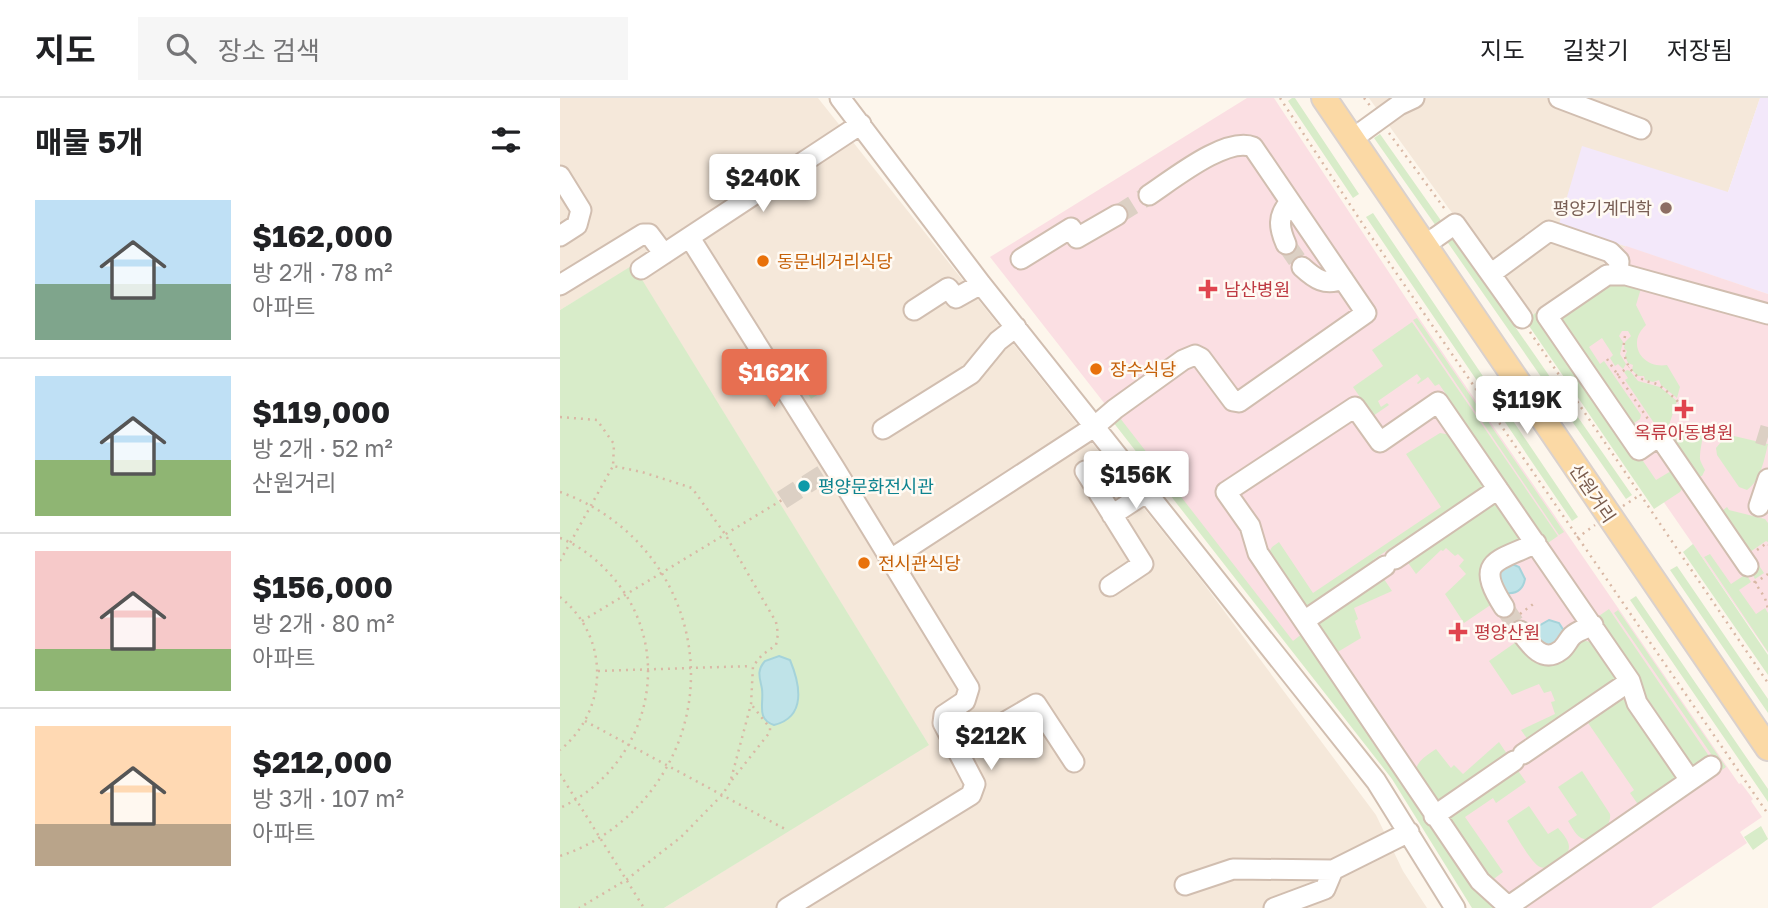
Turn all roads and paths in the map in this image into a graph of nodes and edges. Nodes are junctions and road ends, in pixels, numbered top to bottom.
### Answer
1 (840, 98) edge
2 (1280, 98) edge
3 (1324, 98) edge
4 (1364, 98) edge
5 (1414, 98) edge
6 (1559, 98) edge
7 (1379, 120) junction
8 (861, 124) junction
9 (1641, 129) dead end
10 (1352, 139) junction
11 (560, 176) edge
12 (1149, 195) tunnel mouth
13 (1290, 202) junction
14 (1117, 215) tunnel mouth
15 (1455, 223) junction
16 (560, 236) edge
17 (690, 238) junction
18 (1286, 244) tunnel mouth
19 (1425, 245) junction
20 (664, 254) junction
21 (1021, 259) dead end
22 (1302, 267) tunnel mouth
23 (641, 268) dead end
24 (1492, 274) junction
25 (1618, 275) junction
26 (1342, 279) junction
27 (981, 284) junction
28 (560, 285) edge
29 (914, 310) dead end
30 (1768, 314) edge
31 (1522, 318) joint
32 (1016, 327) junction
33 (1625, 336) dead end
34 (1607, 359) dead end
35 (1629, 367) junction
36 (1617, 374) junction
37 (1688, 414) dead end
38 (560, 417) edge
39 (1094, 427) junction
40 (883, 429) dead end
41 (1659, 436) junction
42 (613, 466) junction
43 (1085, 471) dead end
44 (1768, 479) edge
45 (1499, 489) junction
46 (560, 492) edge
47 (1147, 492) junction
48 (782, 500) tunnel mouth
49 (591, 505) junction
50 (1759, 506) dead end
51 (1112, 515) junction
52 (725, 534) junction
53 (560, 538) edge
54 (570, 542) junction
55 (1536, 543) junction
56 (891, 559) junction
57 (560, 561) edge
58 (662, 572) junction
59 (1751, 574) junction
60 (1768, 574) edge
61 (1110, 586) dead end
62 (626, 595) junction
63 (560, 597) edge
64 (1536, 602) dead end
65 (1768, 609) edge
66 (1515, 618) junction
67 (582, 621) junction
68 (1304, 621) junction
69 (1593, 625) junction
70 (753, 666) junction
71 (691, 668) junction
72 (648, 670) junction
73 (598, 671) junction
74 (1630, 681) junction
75 (1768, 683) edge
76 (751, 704) junction
77 (585, 721) junction
78 (629, 745) junction
79 (1768, 748) edge
80 (560, 750) edge
81 (957, 750) junction
82 (1074, 762) dead end
83 (668, 765) junction
84 (1712, 766) dead end
85 (560, 774) edge
86 (1690, 780) junction
87 (730, 783) junction
88 (722, 795) junction
89 (576, 800) junction
90 (560, 808) edge
91 (1768, 814) edge
92 (1434, 816) junction
93 (785, 829) dead end
94 (1409, 832) junction
95 (600, 837) junction
96 (560, 856) edge
97 (1333, 870) junction
98 (626, 880) junction
99 (1185, 885) dead end
100 (1510, 907) edge
101 (579, 908) edge
102 (644, 908) edge
103 (786, 908) edge
104 (1274, 908) edge
105 (1455, 908) edge

1 - 8 street
2 - 91 path
3 - 10 main road, 산원거리
4 - 7 path
5 - 7 street
6 - 9 street
7 - 10 street
7 - 15 path
8 - 17 street
8 - 27 street
10 - 19 main road, 산원거리
11 - 16 street
12 - 13 street
13 - 18 street
13 - 26 street
14 - 21 street
15 - 19 street
15 - 24 street
17 - 20 street
17 - 56 street
19 - 79 main road, 산원거리
20 - 23 street
20 - 28 street
22 - 26 street
24 - 25 street
24 - 31 street
25 - 30 street
25 - 41 street
26 - 39 street
27 - 29 street
27 - 32 street
31 - 75 path
32 - 39 street
32 - 40 street
33 - 35 path
34 - 36 path
35 - 36 path
35 - 37 path
36 - 41 path
38 - 42 path
39 - 47 street
39 - 56 street
41 - 59 street
42 - 49 path
42 - 52 path
43 - 51 street
44 - 50 street
45 - 55 street
45 - 68 street
45 - 68 street
46 - 49 path
47 - 51 street
47 - 94 street
48 - 52 path
49 - 54 path
49 - 58 path
51 - 61 street
52 - 58 path
52 - 70 path
53 - 54 path
54 - 57 path
54 - 62 path
55 - 66 street
55 - 69 street
56 - 81 street
58 - 62 path
58 - 71 path
59 - 60 path
59 - 65 path
62 - 67 path
62 - 72 path
63 - 67 path
64 - 66 path
66 - 69 street
67 - 73 path
68 - 92 street
69 - 74 street
70 - 71 path
70 - 76 path
71 - 72 path
71 - 83 path
72 - 73 path
72 - 78 path
73 - 77 path
74 - 86 street
74 - 92 street
76 - 87 path
76 - 87 path
77 - 78 path
77 - 80 path
78 - 83 path
78 - 89 path
81 - 82 street
81 - 103 street
83 - 88 path
83 - 95 path
84 - 86 street
85 - 89 path
86 - 100 street
87 - 88 path
88 - 93 path
88 - 98 path
89 - 90 path
89 - 95 path
92 - 100 street
94 - 97 street
94 - 105 street
95 - 96 path
95 - 98 path
97 - 99 street
97 - 104 street
98 - 101 path
98 - 102 path

